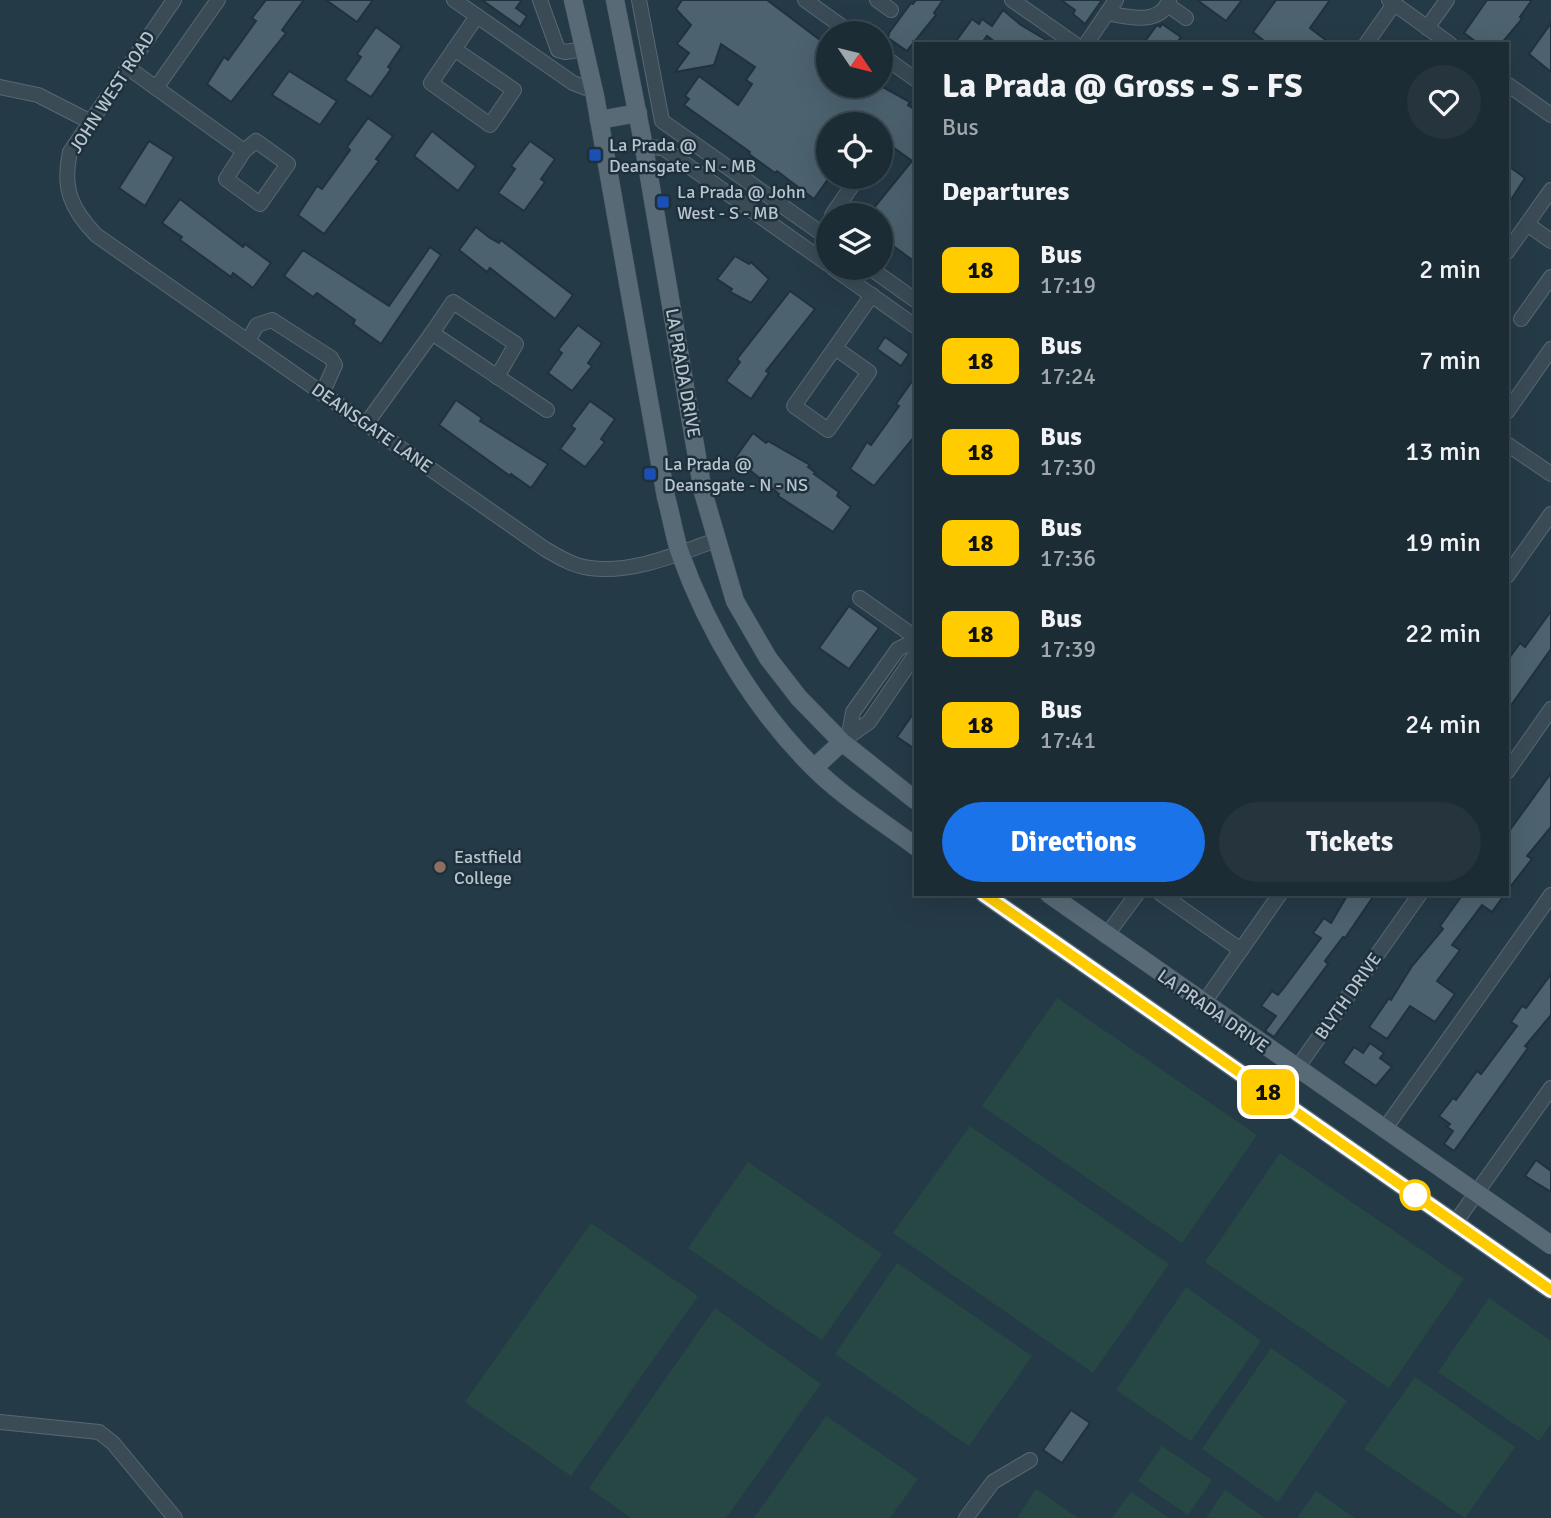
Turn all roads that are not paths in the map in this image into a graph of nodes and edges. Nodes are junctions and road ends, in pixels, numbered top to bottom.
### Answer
1 (174, 0) edge
2 (218, 0) edge
3 (454, 0) edge
4 (540, 0) edge
5 (573, 0) edge
6 (615, 0) edge
7 (639, 0) edge
8 (804, 0) edge
9 (877, 0) edge
10 (1012, 0) edge
11 (1116, 0) edge
12 (1447, 0) edge
13 (1391, 2) edge
14 (1169, 3) edge
15 (891, 10) dead end
16 (1107, 13) junction
17 (477, 16) junction
18 (1186, 18) dead end
19 (834, 21) edge
20 (645, 22) junction
21 (622, 27) junction
22 (1427, 28) junction
23 (1072, 42) edge
24 (1087, 42) edge
25 (1367, 42) edge
26 (1447, 42) edge
27 (454, 49) junction
28 (585, 49) junction
29 (893, 63) edge
30 (127, 67) junction
31 (914, 78) edge
32 (1509, 85) edge
33 (0, 87) edge
34 (156, 88) junction
35 (594, 91) junction
36 (638, 113) junction
37 (1551, 116) edge
38 (599, 120) junction
39 (89, 121) junction
40 (644, 148) junction
41 (244, 151) junction
42 (67, 189) joint
43 (1551, 190) edge
44 (1527, 224) junction
45 (816, 225) edge
46 (1551, 241) edge
47 (1509, 249) edge
48 (816, 256) edge
49 (1551, 277) edge
50 (850, 280) edge
51 (887, 280) edge
52 (872, 295) junction
53 (914, 299) edge
54 (1521, 319) dead end
55 (914, 325) edge
56 (432, 333) junction
57 (248, 341) junction
58 (835, 348) junction
59 (1551, 349) edge
60 (497, 377) junction
61 (322, 394) junction
62 (1509, 409) edge
63 (547, 410) dead end
64 (366, 424) junction
65 (1509, 445) edge
66 (1551, 474) edge
67 (1551, 514) edge
68 (716, 540) junction
69 (680, 553) junction
70 (1509, 573) edge
71 (860, 598) dead end
72 (914, 638) edge
73 (914, 640) edge
74 (914, 656) edge
75 (1551, 709) edge
76 (845, 738) junction
77 (814, 768) junction
78 (1509, 769) edge
79 (914, 799) edge
80 (914, 845) edge
81 (1551, 895) edge
82 (991, 896) edge
83 (1052, 896) edge
84 (1136, 896) edge
85 (1164, 896) edge
86 (1279, 896) edge
87 (1419, 896) edge
88 (1011, 902) edge
89 (1106, 936) junction
90 (1241, 950) junction
91 (1203, 1004) junction
92 (1297, 1069) junction
93 (1276, 1098) junction
94 (1548, 1098) edge
95 (1384, 1130) junction
96 (1476, 1193) junction
97 (1455, 1223) junction
98 (1551, 1245) edge
99 (1551, 1290) edge
100 (0, 1422) edge
101 (1030, 1460) dead end
102 (175, 1518) edge
103 (966, 1518) edge

1 - 30 street, JOHN WEST ROAD
2 - 34 street
3 - 17 street
4 - 28 street
5 - 28 main road
6 - 21 main road, LA PRADA DRIVE
7 - 20 street
8 - 19 street
9 - 15 street
10 - 23 street
11 - 16 street
12 - 22 street
13 - 22 street
13 - 25 street
14 - 16 street
14 - 18 street
16 - 24 street
17 - 27 street
17 - 35 street
20 - 21 street
20 - 45 street
21 - 36 main road, LA PRADA DRIVE
22 - 26 street
27 - 27 street
28 - 35 main road
29 - 31 street
30 - 34 street
30 - 39 street, JOHN WEST ROAD
32 - 37 street
33 - 39 street
34 - 41 street
35 - 38 main road
36 - 38 main road
36 - 40 main road, LA PRADA DRIVE
38 - 69 main road
39 - 42 street, JOHN WEST ROAD
40 - 48 street
40 - 68 main road, LA PRADA DRIVE
41 - 41 street
42 - 57 street, DEANSGATE LANE
43 - 44 street
44 - 46 street
44 - 47 street
49 - 54 street
50 - 52 street
51 - 53 street
52 - 55 street
52 - 58 street
56 - 60 street
56 - 60 street
56 - 64 street
57 - 61 street, DEANSGATE LANE
57 - 61 street
58 - 58 street
59 - 62 street
60 - 63 street
61 - 64 street, DEANSGATE LANE
64 - 69 street, DEANSGATE LANE
65 - 66 street
67 - 70 street
68 - 69 street, DEANSGATE LANE
68 - 76 main road, LA PRADA DRIVE
69 - 77 main road
71 - 72 street
73 - 76 street
74 - 76 street
75 - 78 street
76 - 77 main road
76 - 79 main road, LA PRADA DRIVE
77 - 80 main road
81 - 95 street
82 - 88 main road, LA PRADA DRIVE
83 - 89 main road, LA PRADA DRIVE
84 - 89 street
85 - 90 street
86 - 90 street
87 - 92 street, BLYTH DRIVE
88 - 93 main road, LA PRADA DRIVE
89 - 91 main road, LA PRADA DRIVE
90 - 91 street
91 - 92 main road, LA PRADA DRIVE
92 - 93 street, BLYTH DRIVE
92 - 95 main road, LA PRADA DRIVE
93 - 97 main road, LA PRADA DRIVE
94 - 96 street
95 - 96 main road, LA PRADA DRIVE
96 - 97 street
96 - 98 main road, LA PRADA DRIVE
97 - 99 main road, LA PRADA DRIVE
100 - 102 street
101 - 103 street

